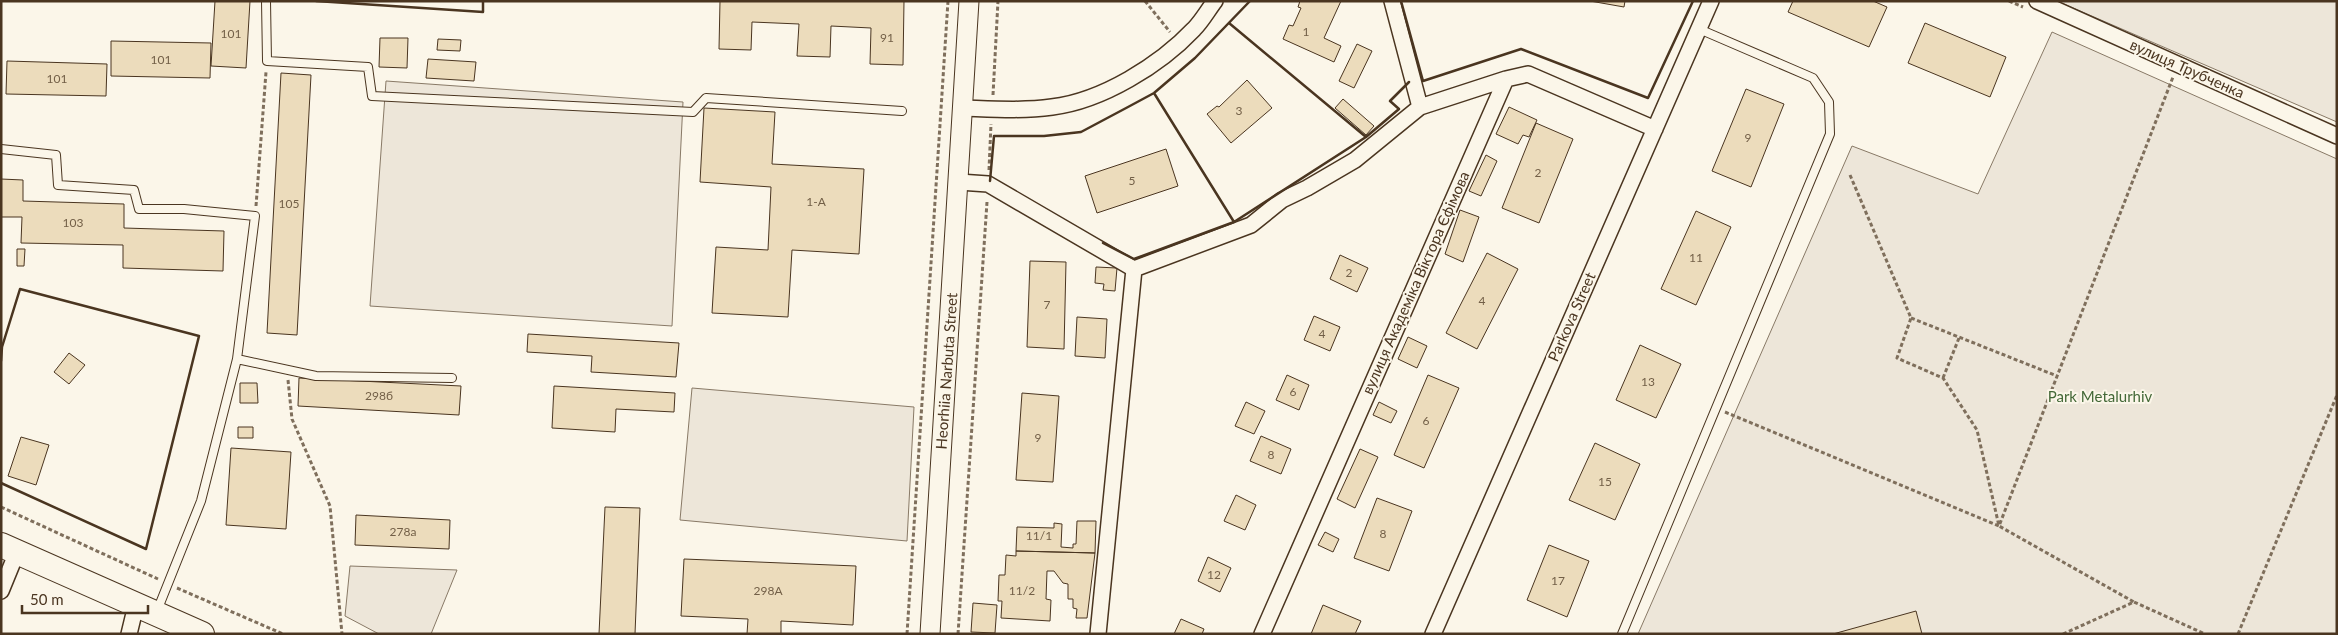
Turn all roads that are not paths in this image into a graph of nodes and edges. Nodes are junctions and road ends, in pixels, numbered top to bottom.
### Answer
1 (266, 1) edge
2 (969, 1) edge
3 (1215, 1) edge
4 (1392, 1) edge
5 (1711, 1) edge
6 (2038, 1) edge
7 (1699, 29) junction
8 (1506, 78) junction
9 (1420, 106) junction
10 (964, 108) junction
11 (902, 111) dead end
12 (1655, 129) junction
13 (2337, 136) edge
14 (1, 150) edge
15 (959, 182) junction
16 (1134, 269) junction
17 (238, 359) junction
18 (452, 378) dead end
19 (9, 548) edge
20 (1, 591) edge
21 (146, 609) junction
22 (130, 634) edge
23 (202, 634) edge
24 (930, 634) edge
25 (1098, 634) edge
26 (1262, 634) edge
27 (1433, 634) edge
28 (1622, 634) edge

1 - 11 lane
2 - 10 street, Heorhiia Narbuta Street
3 - 10 street
4 - 9 street
5 - 7 street, Parkova Street
6 - 13 street, вулиця Трубченка
7 - 12 street, Parkova Street
7 - 28 lane
8 - 9 street
8 - 12 street
8 - 26 street, вулиця Академіка Віктора Єфімова
9 - 16 street
10 - 15 street, Heorhiia Narbuta Street
12 - 27 street, Parkova Street
14 - 17 lane
15 - 16 street
15 - 24 street, Heorhiia Narbuta Street
16 - 25 street
17 - 18 lane
17 - 21 lane
19 - 20 street
19 - 21 main road
21 - 22 street
21 - 23 main road

